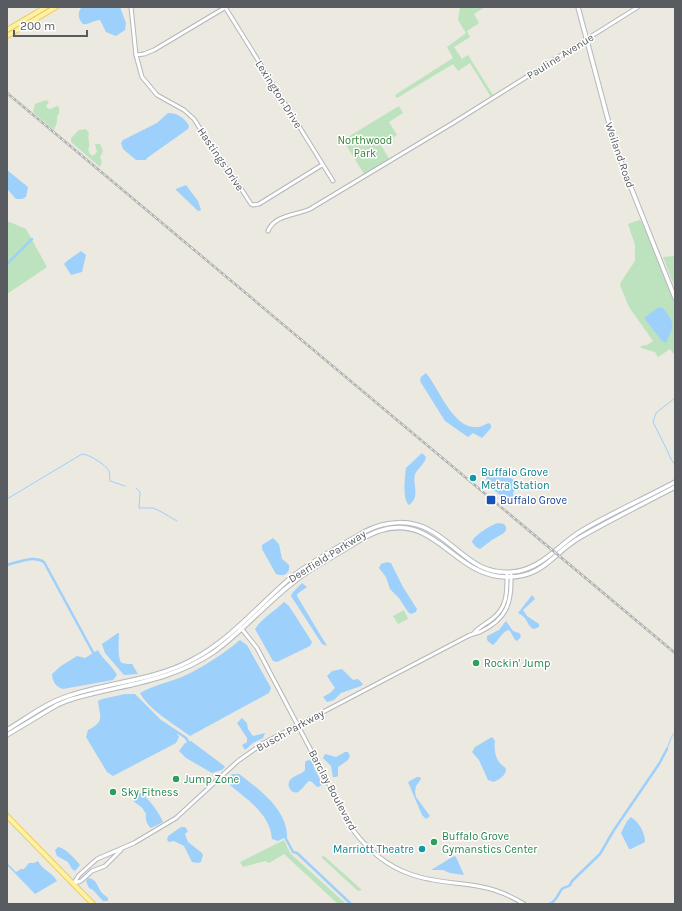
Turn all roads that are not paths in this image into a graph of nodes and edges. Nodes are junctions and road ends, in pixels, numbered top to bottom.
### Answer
1 (46, 7) edge
2 (56, 7) edge
3 (131, 7) edge
4 (225, 7) edge
5 (578, 7) edge
6 (638, 7) edge
7 (7, 30) edge
8 (7, 36) edge
9 (587, 39) junction
10 (136, 55) junction
11 (322, 165) junction
12 (333, 181) dead end
13 (268, 231) dead end
14 (675, 298) edge
15 (675, 482) edge
16 (675, 487) edge
17 (509, 575) junction
18 (241, 627) junction
19 (298, 725) junction
20 (7, 730) edge
21 (7, 735) edge
22 (7, 815) edge
23 (122, 849) junction
24 (74, 883) junction
25 (94, 904) edge
26 (524, 904) edge

1 - 7 main road
2 - 8 main road
3 - 10 street
4 - 10 street
4 - 11 street, Lexington Drive
5 - 9 main road, Weiland Road
6 - 9 street, Pauline Avenue
9 - 13 street, Pauline Avenue
9 - 14 main road, Weiland Road
10 - 11 street, Hastings Drive
11 - 12 street, Lexington Drive
15 - 17 main road, Deerfield Parkway
16 - 17 main road, Deerfield Parkway
17 - 18 main road, Deerfield Parkway
17 - 19 street, Busch Parkway
18 - 19 street, Barclay Boulevard
18 - 20 main road, Deerfield Parkway
18 - 21 main road, Deerfield Parkway
19 - 23 street, Busch Parkway
19 - 26 street, Barclay Boulevard
22 - 24 main road
23 - 24 street, Busch Parkway
23 - 24 street, Busch Parkway
24 - 25 main road

